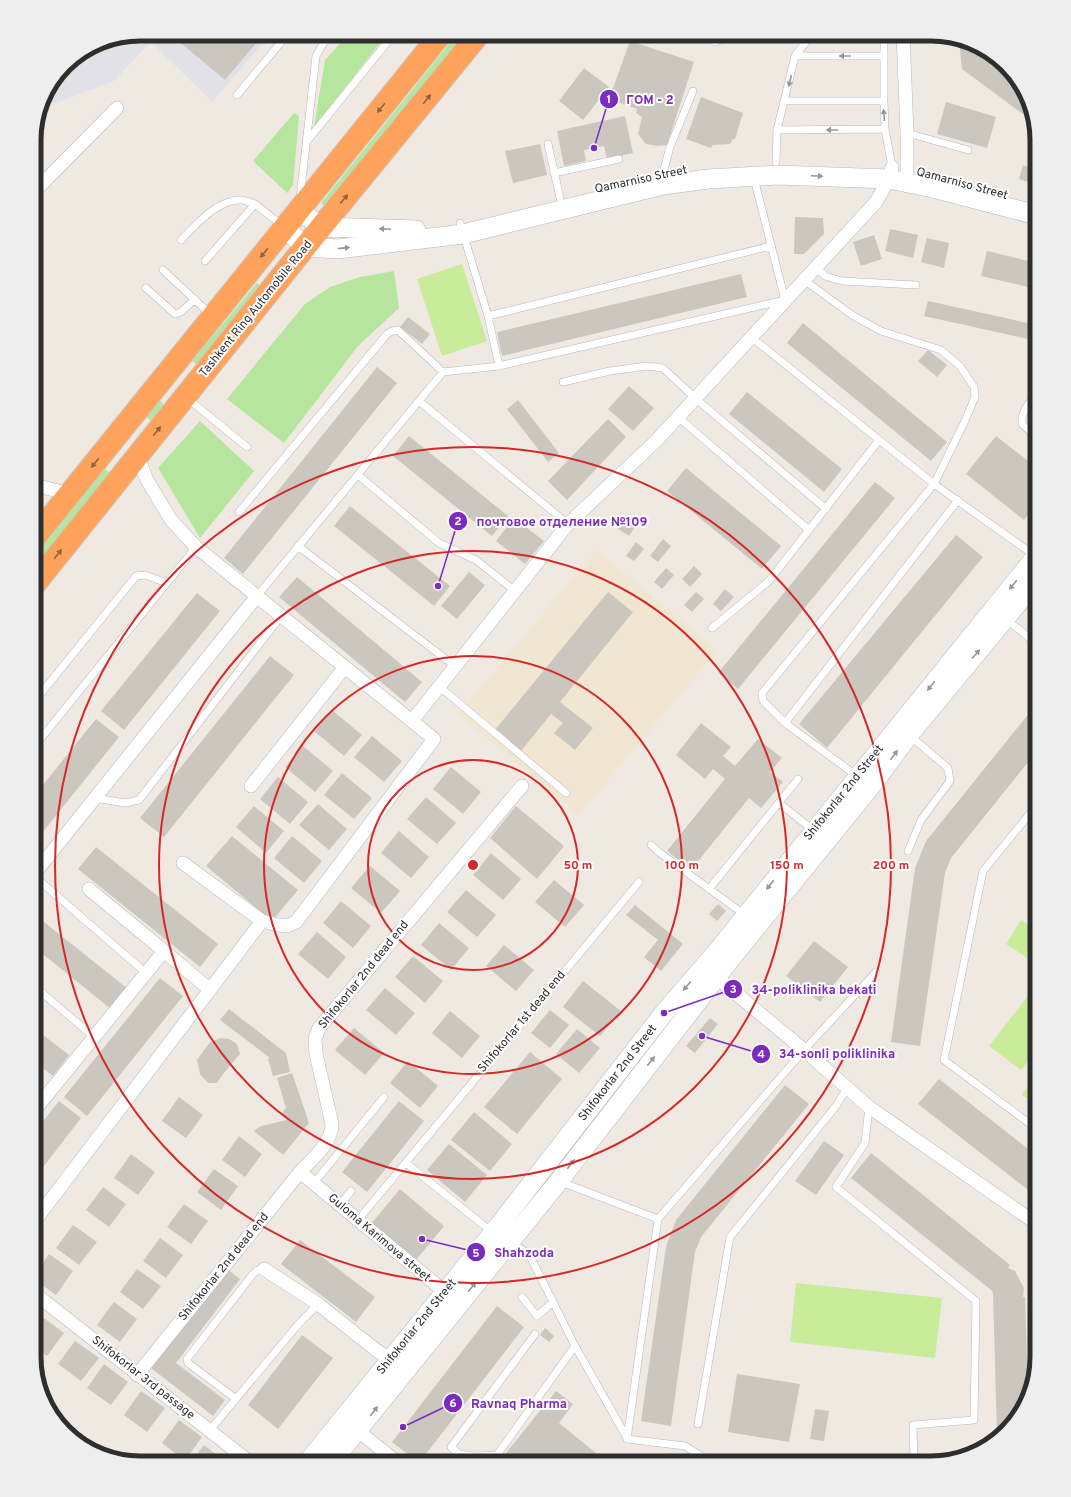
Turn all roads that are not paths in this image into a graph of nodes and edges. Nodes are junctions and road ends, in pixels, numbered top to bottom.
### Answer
1 (282, 41) edge
2 (388, 41) edge
3 (434, 41) edge
4 (473, 41) edge
5 (807, 41) edge
6 (884, 41) edge
7 (903, 41) edge
8 (324, 42) edge
9 (795, 56) junction
10 (884, 56) junction
11 (693, 91) dead end
12 (237, 96) dead end
13 (785, 101) junction
14 (884, 101) junction
15 (117, 108) dead end
16 (886, 129) junction
17 (777, 130) junction
18 (907, 133) junction
19 (307, 141) junction
20 (548, 144) dead end
21 (968, 150) dead end
22 (619, 159) dead end
23 (777, 168) junction
24 (554, 172) junction
25 (663, 173) junction
26 (899, 175) junction
27 (754, 176) junction
28 (41, 185) edge
29 (560, 198) junction
30 (1030, 203) edge
31 (255, 204) junction
32 (299, 210) junction
33 (1030, 213) edge
34 (321, 227) junction
35 (285, 228) junction
36 (462, 229) junction
37 (181, 240) dead end
38 (771, 246) junction
39 (305, 247) junction
40 (204, 261) dead end
41 (816, 267) junction
42 (163, 270) dead end
43 (804, 280) junction
44 (916, 285) dead end
45 (146, 288) dead end
46 (194, 299) junction
47 (785, 300) junction
48 (213, 316) junction
49 (488, 316) junction
50 (751, 337) junction
51 (172, 366) junction
52 (499, 366) junction
53 (443, 372) junction
54 (563, 382) dead end
55 (190, 391) junction
56 (695, 398) junction
57 (419, 401) junction
58 (1030, 402) edge
59 (678, 417) junction
60 (1030, 431) edge
61 (115, 438) junction
62 (879, 440) junction
63 (247, 448) dead end
64 (137, 455) junction
65 (358, 474) junction
66 (934, 484) junction
67 (41, 487) edge
68 (70, 494) junction
69 (958, 500) junction
70 (826, 509) junction
71 (239, 512) dead end
72 (42, 517) edge
73 (568, 524) junction
74 (809, 530) junction
75 (298, 546) junction
76 (196, 547) junction
77 (1030, 551) edge
78 (1030, 565) edge
79 (41, 576) edge
80 (167, 583) junction
81 (1030, 586) edge
82 (515, 591) junction
83 (257, 596) junction
84 (1000, 614) junction
85 (281, 616) junction
86 (712, 628) dead end
87 (1030, 638) edge
88 (345, 667) junction
89 (456, 667) junction
90 (440, 687) junction
91 (41, 693) edge
92 (412, 721) junction
93 (785, 723) junction
94 (909, 735) junction
95 (41, 738) edge
96 (798, 780) dead end
97 (864, 782) junction
98 (251, 786) dead end
99 (522, 786) dead end
100 (566, 793) dead end
101 (95, 798) junction
102 (779, 803) junction
103 (1030, 813) edge
104 (814, 831) junction
105 (651, 845) dead end
106 (908, 851) dead end
107 (183, 863) dead end
108 (41, 866) edge
109 (41, 881) edge
110 (639, 882) dead end
111 (89, 889) dead end
112 (709, 889) junction
113 (745, 916) junction
114 (262, 920) junction
115 (164, 951) junction
116 (146, 972) junction
117 (876, 972) dead end
118 (716, 977) junction
119 (209, 989) junction
120 (41, 992) edge
121 (94, 1037) junction
122 (804, 1050) junction
123 (847, 1088) junction
124 (384, 1097) dead end
125 (41, 1100) edge
126 (869, 1107) junction
127 (1030, 1124) edge
128 (406, 1163) junction
129 (300, 1172) junction
130 (558, 1181) junction
131 (314, 1183) junction
132 (351, 1191) dead end
133 (340, 1204) junction
134 (41, 1213) edge
135 (658, 1219) junction
136 (1030, 1219) edge
137 (358, 1220) junction
138 (501, 1237) junction
139 (264, 1269) joint
140 (522, 1297) dead end
141 (452, 1298) junction
142 (41, 1299) edge
143 (552, 1302) junction
144 (318, 1304) junction
145 (535, 1334) dead end
146 (575, 1346) junction
147 (391, 1359) junction
148 (406, 1369) junction
149 (137, 1375) junction
150 (236, 1399) junction
151 (344, 1418) junction
152 (698, 1424) dead end
153 (210, 1430) junction
154 (358, 1430) junction
155 (627, 1438) junction
156 (242, 1456) edge
157 (313, 1456) edge
158 (338, 1456) edge
159 (390, 1456) edge
160 (474, 1456) joint
161 (701, 1456) edge
162 (914, 1456) edge

1 - 12 lane
2 - 19 lane
3 -> 32 highway
34 -> 4 highway, Tashkent Ring Automobile Road
5 - 9 lane
6 - 10 lane
7 - 18 street
8 - 19 lane
10 -> 9 lane
9 -> 13 lane
10 - 14 lane
11 - 25 lane
13 - 14 lane
13 - 17 lane
16 -> 14 lane
15 - 28 street
16 -> 17 lane
16 - 26 lane
17 - 23 lane
18 - 21 lane
18 - 26 street
19 - 32 lane
20 - 24 lane
22 - 24 lane
23 - 25 street, Qamarniso Street
23 - 26 street, Qamarniso Street
23 - 27 street, Qamarniso Street
24 - 29 lane
25 - 29 street, Qamarniso Street
26 - 30 street, Qamarniso Street
26 - 33 street, Qamarniso Street
26 - 41 street
27 - 36 street, Qamarniso Street
27 - 38 lane
29 - 36 street, Qamarniso Street
31 - 35 lane
31 - 37 lane
31 - 40 lane
32 - 34 street
32 - 35 highway
36 -> 34 street, Qamarniso Street
34 - 39 highway, Tashkent Ring Automobile Road
35 - 39 street
35 -> 48 highway
39 -> 36 street, Qamarniso Street
36 - 49 lane
38 - 47 lane
38 - 49 lane
39 - 55 highway, Tashkent Ring Automobile Road
41 - 43 street
41 - 44 lane
42 - 46 lane
43 - 47 street
43 - 66 lane
45 - 46 lane
46 - 48 lane
47 - 50 street
47 - 52 lane
48 - 51 highway
49 - 52 lane
50 - 56 street
50 - 62 lane
51 - 55 highway
51 - 61 highway
52 - 53 lane
53 - 57 lane
53 - 71 lane
54 - 56 lane
55 - 63 lane
64 -> 55 highway, Tashkent Ring Automobile Road
56 - 59 street
56 - 70 lane
57 - 65 lane
57 - 73 lane
58 - 60 lane
59 - 73 street
59 - 74 lane
61 - 64 highway
61 -> 68 highway
62 - 66 lane
62 - 70 lane
64 - 76 street
79 -> 64 highway, Tashkent Ring Automobile Road
65 - 75 lane
65 - 82 lane
66 - 69 lane
66 - 93 lane
67 - 68 street
68 - 72 highway
69 - 77 lane
69 - 93 lane
70 - 74 lane
73 - 82 street
74 - 86 lane
75 - 83 lane
75 - 89 lane
76 - 80 lane
76 - 83 street
78 -> 84 street, Shifokorlar 2nd Street
80 - 91 lane
80 - 95 lane
81 - 84 street, Shifokorlar 2nd Street
82 - 89 street
83 - 85 street
83 - 101 street
84 - 87 lane
94 -> 84 street, Shifokorlar 2nd Street
84 -> 97 street, Shifokorlar 2nd Street
85 - 88 street
85 - 101 lane
88 - 92 street
88 - 98 street
89 - 90 street
90 - 92 street
90 - 100 lane
92 - 114 street
93 - 97 lane
97 -> 94 street, Shifokorlar 2nd Street
94 - 106 lane
96 - 102 lane
97 - 104 street, Shifokorlar 2nd Street
97 - 118 street, Shifokorlar 2nd Street
99 - 129 street, Shifokorlar 2nd dead end
101 - 108 street
102 - 104 lane
102 - 112 lane
103 - 127 lane
104 -> 113 street, Shifokorlar 2nd Street
105 - 112 lane
107 - 114 street
109 - 116 lane
110 - 128 lane, Shifokorlar 1st dead end
111 - 115 street
112 - 113 lane
113 -> 138 street, Shifokorlar 2nd Street
114 - 119 street
115 - 116 street
115 - 119 street
116 - 121 street
117 - 122 lane
118 - 122 street
130 -> 118 street, Shifokorlar 2nd Street
119 - 134 street
120 - 121 lane
121 - 125 street
122 - 123 street
122 - 135 lane
123 - 126 street
123 - 152 lane
124 - 131 lane
126 - 136 street
126 - 162 lane
128 - 137 lane, Shifokorlar 1st dead end
128 - 138 lane
129 - 131 street, Guloma Karimova street
129 - 149 street, Shifokorlar 2nd dead end
130 - 135 lane
130 - 138 street, Shifokorlar 2nd Street
131 - 133 street, Guloma Karimova street
132 - 133 lane
133 - 137 street, Guloma Karimova street
135 - 155 lane
137 - 141 street, Guloma Karimova street
138 - 141 street, Shifokorlar 2nd Street
138 - 143 lane
139 - 144 street
139 - 150 lane
140 - 143 lane
141 - 147 street, Shifokorlar 2nd Street
141 - 148 street, Shifokorlar 2nd Street
142 - 149 street, Shifokorlar 3rd passage
143 - 146 lane
144 - 147 street
144 - 150 lane
145 - 160 lane
146 - 155 lane
146 - 160 lane
147 - 148 street
147 - 151 street, Shifokorlar 2nd Street
154 -> 148 street, Shifokorlar 2nd Street
149 - 153 street, Shifokorlar 3rd passage
150 - 153 lane
151 - 154 street
151 - 157 street, Shifokorlar 2nd Street
153 - 156 street, Shifokorlar 3rd passage
154 - 158 street, Shifokorlar 2nd Street
154 - 159 street
155 - 161 lane

